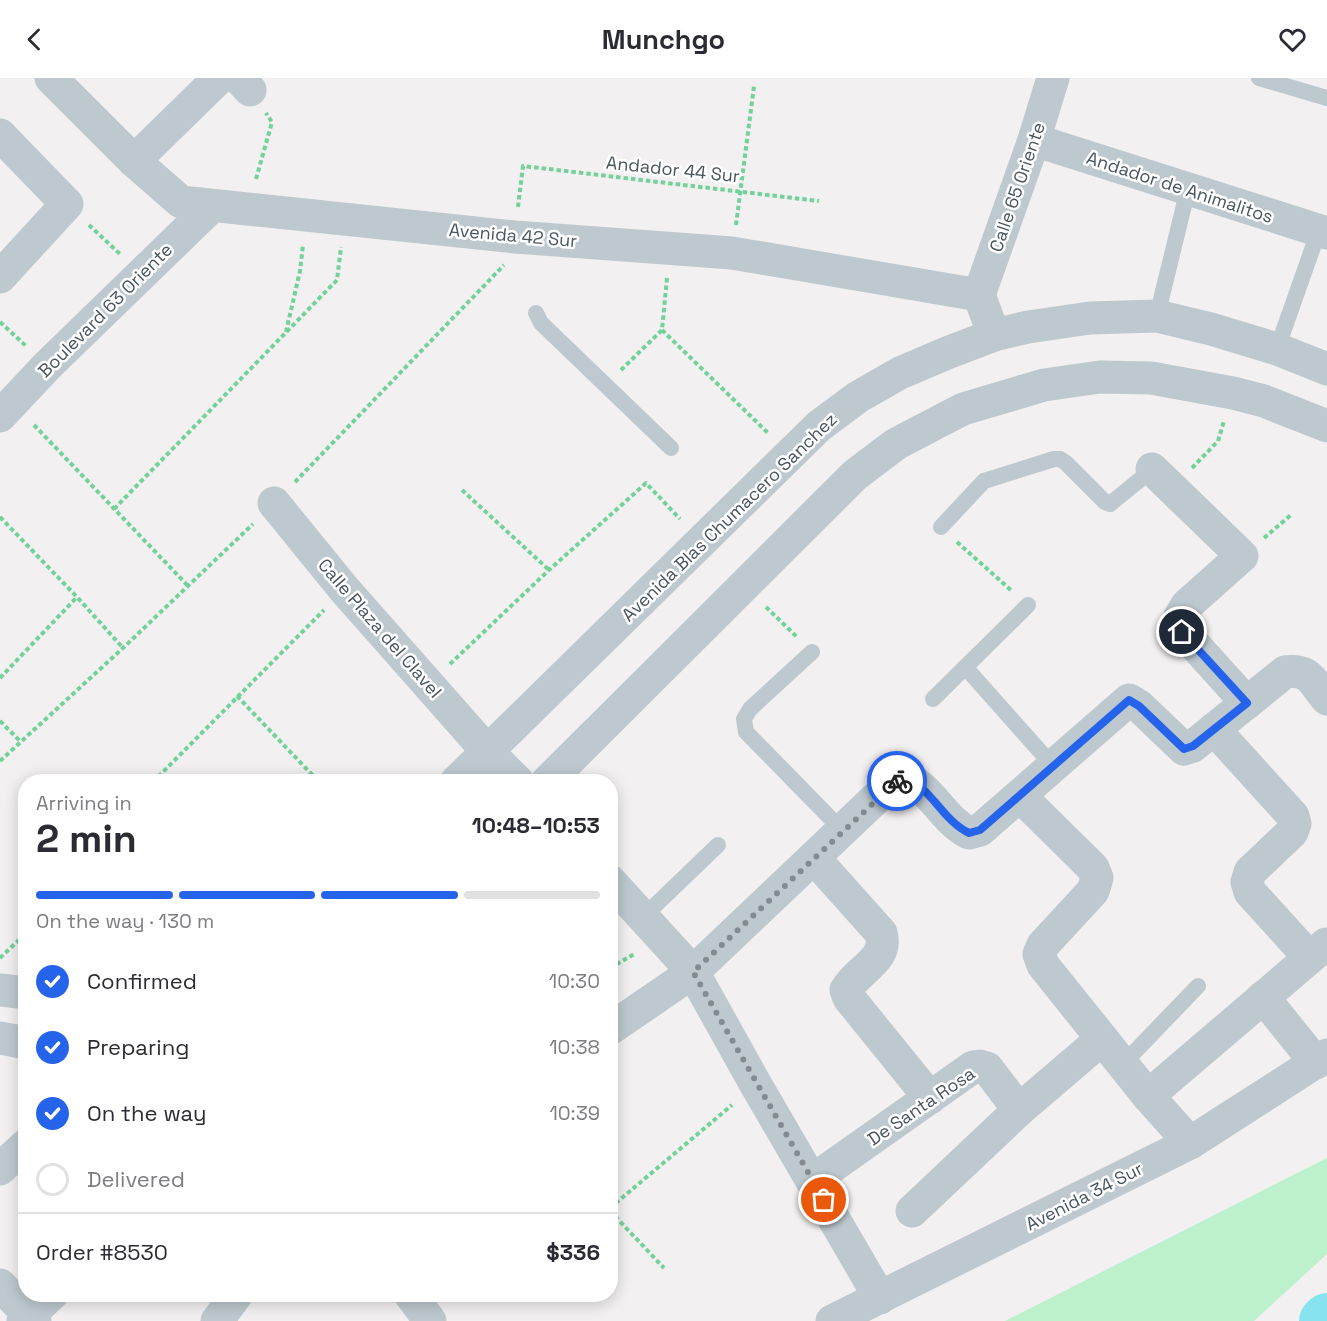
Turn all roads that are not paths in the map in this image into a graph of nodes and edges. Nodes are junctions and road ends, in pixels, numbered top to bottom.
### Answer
1 (51, 78) edge
2 (219, 78) edge
3 (1053, 78) edge
4 (1259, 78) edge
5 (1327, 98) edge
6 (0, 135) edge
7 (1034, 140) junction
8 (134, 160) junction
9 (1188, 189) junction
10 (212, 206) junction
11 (1323, 232) edge
12 (0, 277) edge
13 (979, 296) junction
14 (536, 313) dead end
15 (1157, 316) junction
16 (994, 335) junction
17 (1277, 349) junction
18 (1327, 369) edge
19 (6, 409) edge
20 (1327, 426) edge
21 (671, 448) dead end
22 (1148, 473) joint
23 (274, 503) dead end
24 (941, 527) road end
25 (1028, 605) road end
26 (812, 652) road end
27 (966, 668) junction
28 (933, 699) dead end
29 (1327, 699) edge
30 (1247, 703) junction
31 (1214, 729) junction
32 (487, 751) junction
33 (1054, 767) junction
34 (464, 774) edge
35 (510, 774) edge
36 (555, 774) edge
37 (1020, 796) junction
38 (843, 831) junction
39 (718, 845) dead end
40 (814, 858) junction
41 (618, 890) edge
42 (643, 917) junction
43 (1318, 950) edge
44 (693, 972) junction
45 (1198, 986) dead end
46 (0, 990) edge
47 (18, 992) edge
48 (1263, 997) junction
49 (618, 1024) edge
50 (0, 1038) edge
51 (1102, 1039) junction
52 (18, 1041) edge
53 (1322, 1059) edge
54 (1122, 1065) junction
55 (1148, 1096) junction
56 (930, 1098) junction
57 (1020, 1110) junction
58 (1190, 1143) junction
59 (18, 1152) edge
60 (0, 1169) edge
61 (813, 1180) junction
62 (912, 1211) dead end
63 (0, 1285) edge
64 (880, 1298) junction
65 (18, 1299) edge
66 (21, 1302) edge
67 (231, 1302) edge
68 (416, 1302) edge
69 (35, 1313) edge
70 (217, 1321) edge
71 (430, 1321) edge
72 (831, 1321) edge

1 - 8 street, Avenida 42 Sur
2 - 8 street
3 - 7 street, Calle 65 Oriente
4 - 5 lane
6 - 12 street
7 - 9 street, Andador de Animalitos
7 - 13 street, Calle 65 Oriente
8 - 10 street, Avenida 42 Sur
9 - 11 street, Andador de Animalitos
9 - 15 lane
10 - 13 street, Avenida 42 Sur
10 - 19 street, Boulevard 63 Oriente
11 - 17 lane
13 - 16 street
14 - 21 lane
15 - 16 street, Avenida Blas Chumacero Sanchez
15 - 17 street, Avenida Blas Chumacero Sanchez
16 - 32 street, Avenida Blas Chumacero Sanchez
17 - 18 street, Avenida Blas Chumacero Sanchez
20 - 36 street
22 - 24 lane
22 - 30 street
23 - 32 street, Calle Plaza del Clavel
25 - 27 lane
26 - 38 lane
27 - 28 lane
27 - 33 lane
29 - 30 street
30 - 31 street
31 - 33 street
31 - 43 street
32 - 34 street, Avenida Blas Chumacero Sanchez
32 - 35 street, Calle Plaza del Clavel
33 - 37 street
37 - 38 street
37 - 51 street
38 - 40 street
39 - 42 lane
40 - 44 street
40 - 56 street
41 - 42 street
42 - 44 street
43 - 48 street
44 - 49 street
44 - 61 street
45 - 54 lane
46 - 47 street
48 - 53 street
48 - 55 street
50 - 52 street
51 - 54 street
51 - 57 street
53 - 58 street, Avenida 34 Sur
54 - 55 street
55 - 58 street
56 - 57 street, De Santa Rosa
56 - 61 street, De Santa Rosa
57 - 62 street
58 - 64 street, Avenida 34 Sur
59 - 60 street
61 - 64 street
63 - 65 street
64 - 72 street, Avenida 34 Sur
66 - 69 street
67 - 70 street
68 - 71 street

